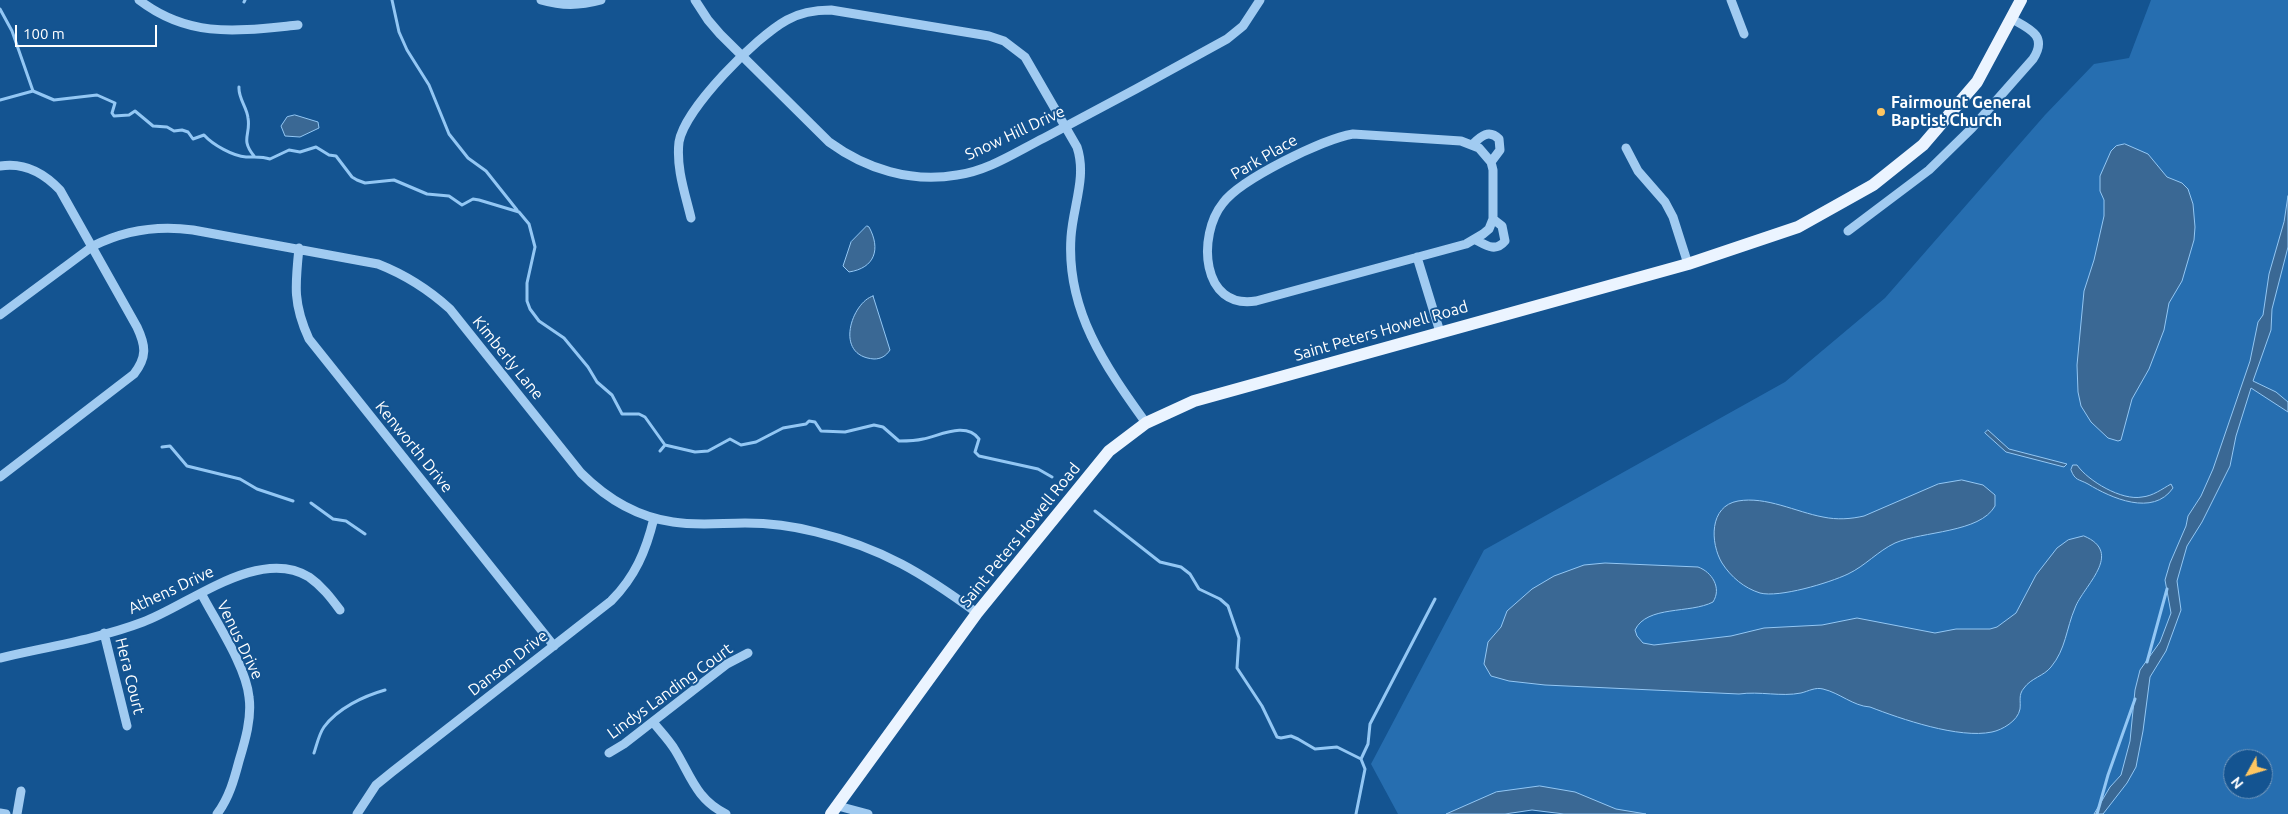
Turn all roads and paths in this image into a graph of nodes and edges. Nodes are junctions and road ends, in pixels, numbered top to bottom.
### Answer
1 (139, 0) edge
2 (541, 0) edge
3 (601, 0) edge
4 (695, 0) edge
5 (1260, 0) edge
6 (1731, 0) edge
7 (2021, 0) edge
8 (2012, 19) junction
9 (298, 25) dead end
10 (1744, 34) dead end
11 (742, 57) junction
12 (1066, 127) junction
13 (1473, 144) junction
14 (1626, 148) dead end
15 (1491, 162) junction
16 (0, 166) edge
17 (691, 218) dead end
18 (1493, 219) junction
19 (1848, 231) dead end
20 (1476, 240) junction
21 (93, 246) junction
22 (299, 248) junction
23 (1417, 257) junction
24 (1688, 264) junction
25 (0, 315) edge
26 (1440, 332) junction
27 (1146, 423) junction
28 (0, 477) edge
29 (654, 518) junction
30 (201, 593) junction
31 (340, 610) dead end
32 (978, 613) junction
33 (104, 633) junction
34 (554, 646) junction
35 (748, 653) dead end
36 (0, 658) edge
37 (653, 722) junction
38 (126, 726) dead end
39 (610, 753) dead end
40 (22, 791) dead end
41 (835, 810) edge
42 (0, 813) edge
43 (6, 814) edge
44 (17, 814) edge
45 (217, 814) edge
46 (357, 814) edge
47 (726, 814) edge
48 (868, 814) edge

1 - 9 street
2 - 3 street
4 - 11 street, Snow Hill Drive
5 - 12 street, Snow Hill Drive
6 - 10 street
7 - 8 main road, Saint Peters Howell Road
8 - 19 street
8 - 24 main road, Saint Peters Howell Road
11 - 12 street, Snow Hill Drive
11 - 12 street
11 - 17 street
12 - 27 street
13 - 15 street
13 - 15 street
13 - 23 street, Park Place
14 - 24 street
15 - 18 street
16 - 21 street
18 - 20 street
18 - 20 street
20 - 23 street, Park Place
21 - 22 street, Kimberly Lane
21 - 25 street, Kimberly Lane
21 - 28 street
22 - 29 street, Kimberly Lane
22 - 34 street, Kenworth Drive
23 - 26 street
24 - 26 main road, Saint Peters Howell Road
26 - 27 main road, Saint Peters Howell Road
27 - 32 main road, Saint Peters Howell Road
29 - 32 street, Kimberly Lane
29 - 34 street, Danson Drive
30 - 31 street, Athens Drive
30 - 33 street, Athens Drive
30 - 45 street, Venus Drive
32 - 41 main road, Saint Peters Howell Road
33 - 36 street, Athens Drive
33 - 38 street, Hera Court
34 - 46 street, Danson Drive
35 - 37 street, Lindys Landing Court
37 - 39 street, Lindys Landing Court
37 - 47 street
40 - 44 street
41 - 48 street
42 - 43 street

